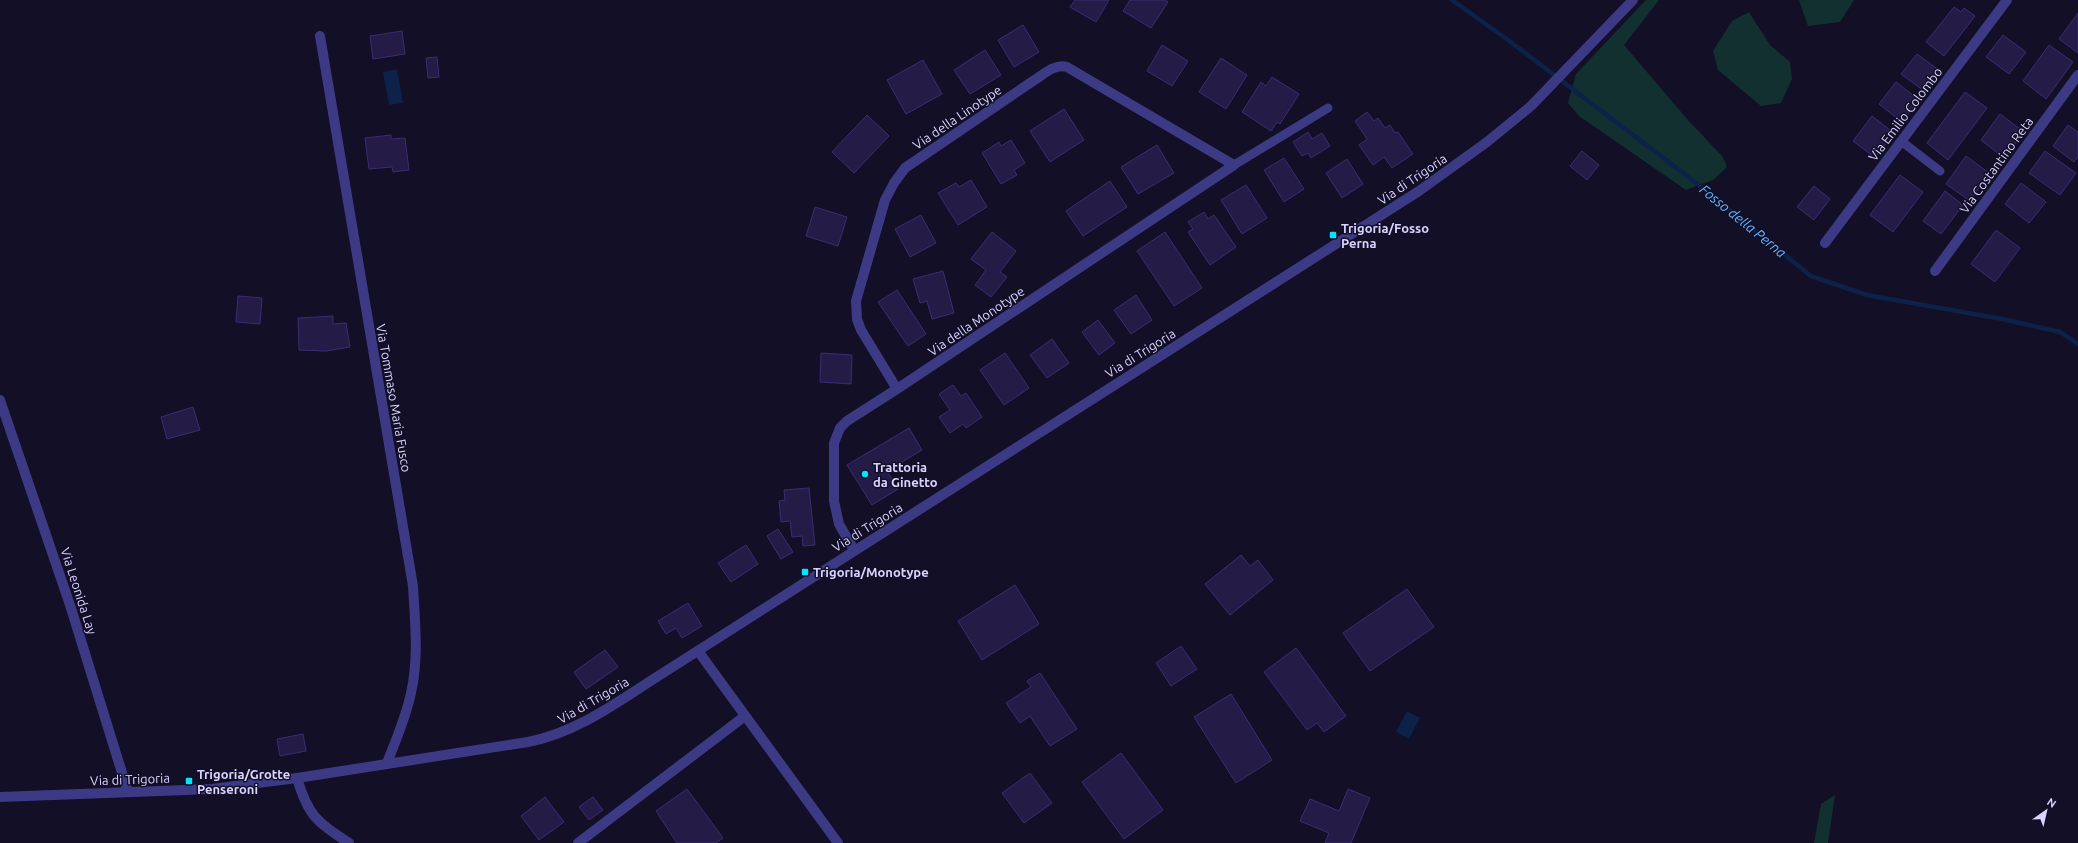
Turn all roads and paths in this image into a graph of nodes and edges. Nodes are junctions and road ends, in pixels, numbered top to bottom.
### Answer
1 (1633, 0) edge
2 (2006, 0) edge
3 (320, 36) dead end
4 (2078, 75) edge
5 (1328, 108) dead end
6 (1901, 141) junction
7 (1234, 165) junction
8 (1940, 171) dead end
9 (1825, 243) dead end
10 (1936, 271) dead end
11 (897, 389) junction
12 (0, 400) edge
13 (854, 550) junction
14 (698, 651) junction
15 (745, 716) junction
16 (387, 762) junction
17 (297, 778) junction
18 (128, 792) junction
19 (0, 797) edge
20 (349, 843) edge
21 (578, 843) edge
22 (838, 843) edge

1 - 13 street, Via di Trigoria
2 - 6 street, Via Emilio Colombo
3 - 16 street, Via Tommaso Maria Fusco
4 - 10 street, Via Costantino Reta
5 - 7 lane
6 - 8 lane
6 - 9 street, Via Emilio Colombo
7 - 11 street, Via della Monotype
7 - 11 street, Via della Linotype
11 - 13 street, Via della Monotype
12 - 18 street, Via Leonida Lay
13 - 14 street, Via di Trigoria
14 - 15 street
14 - 16 street, Via di Trigoria
15 - 21 street
15 - 22 street
16 - 17 street, Via di Trigoria
17 - 18 street, Via di Trigoria
17 - 20 street
18 - 19 street, Via di Trigoria

